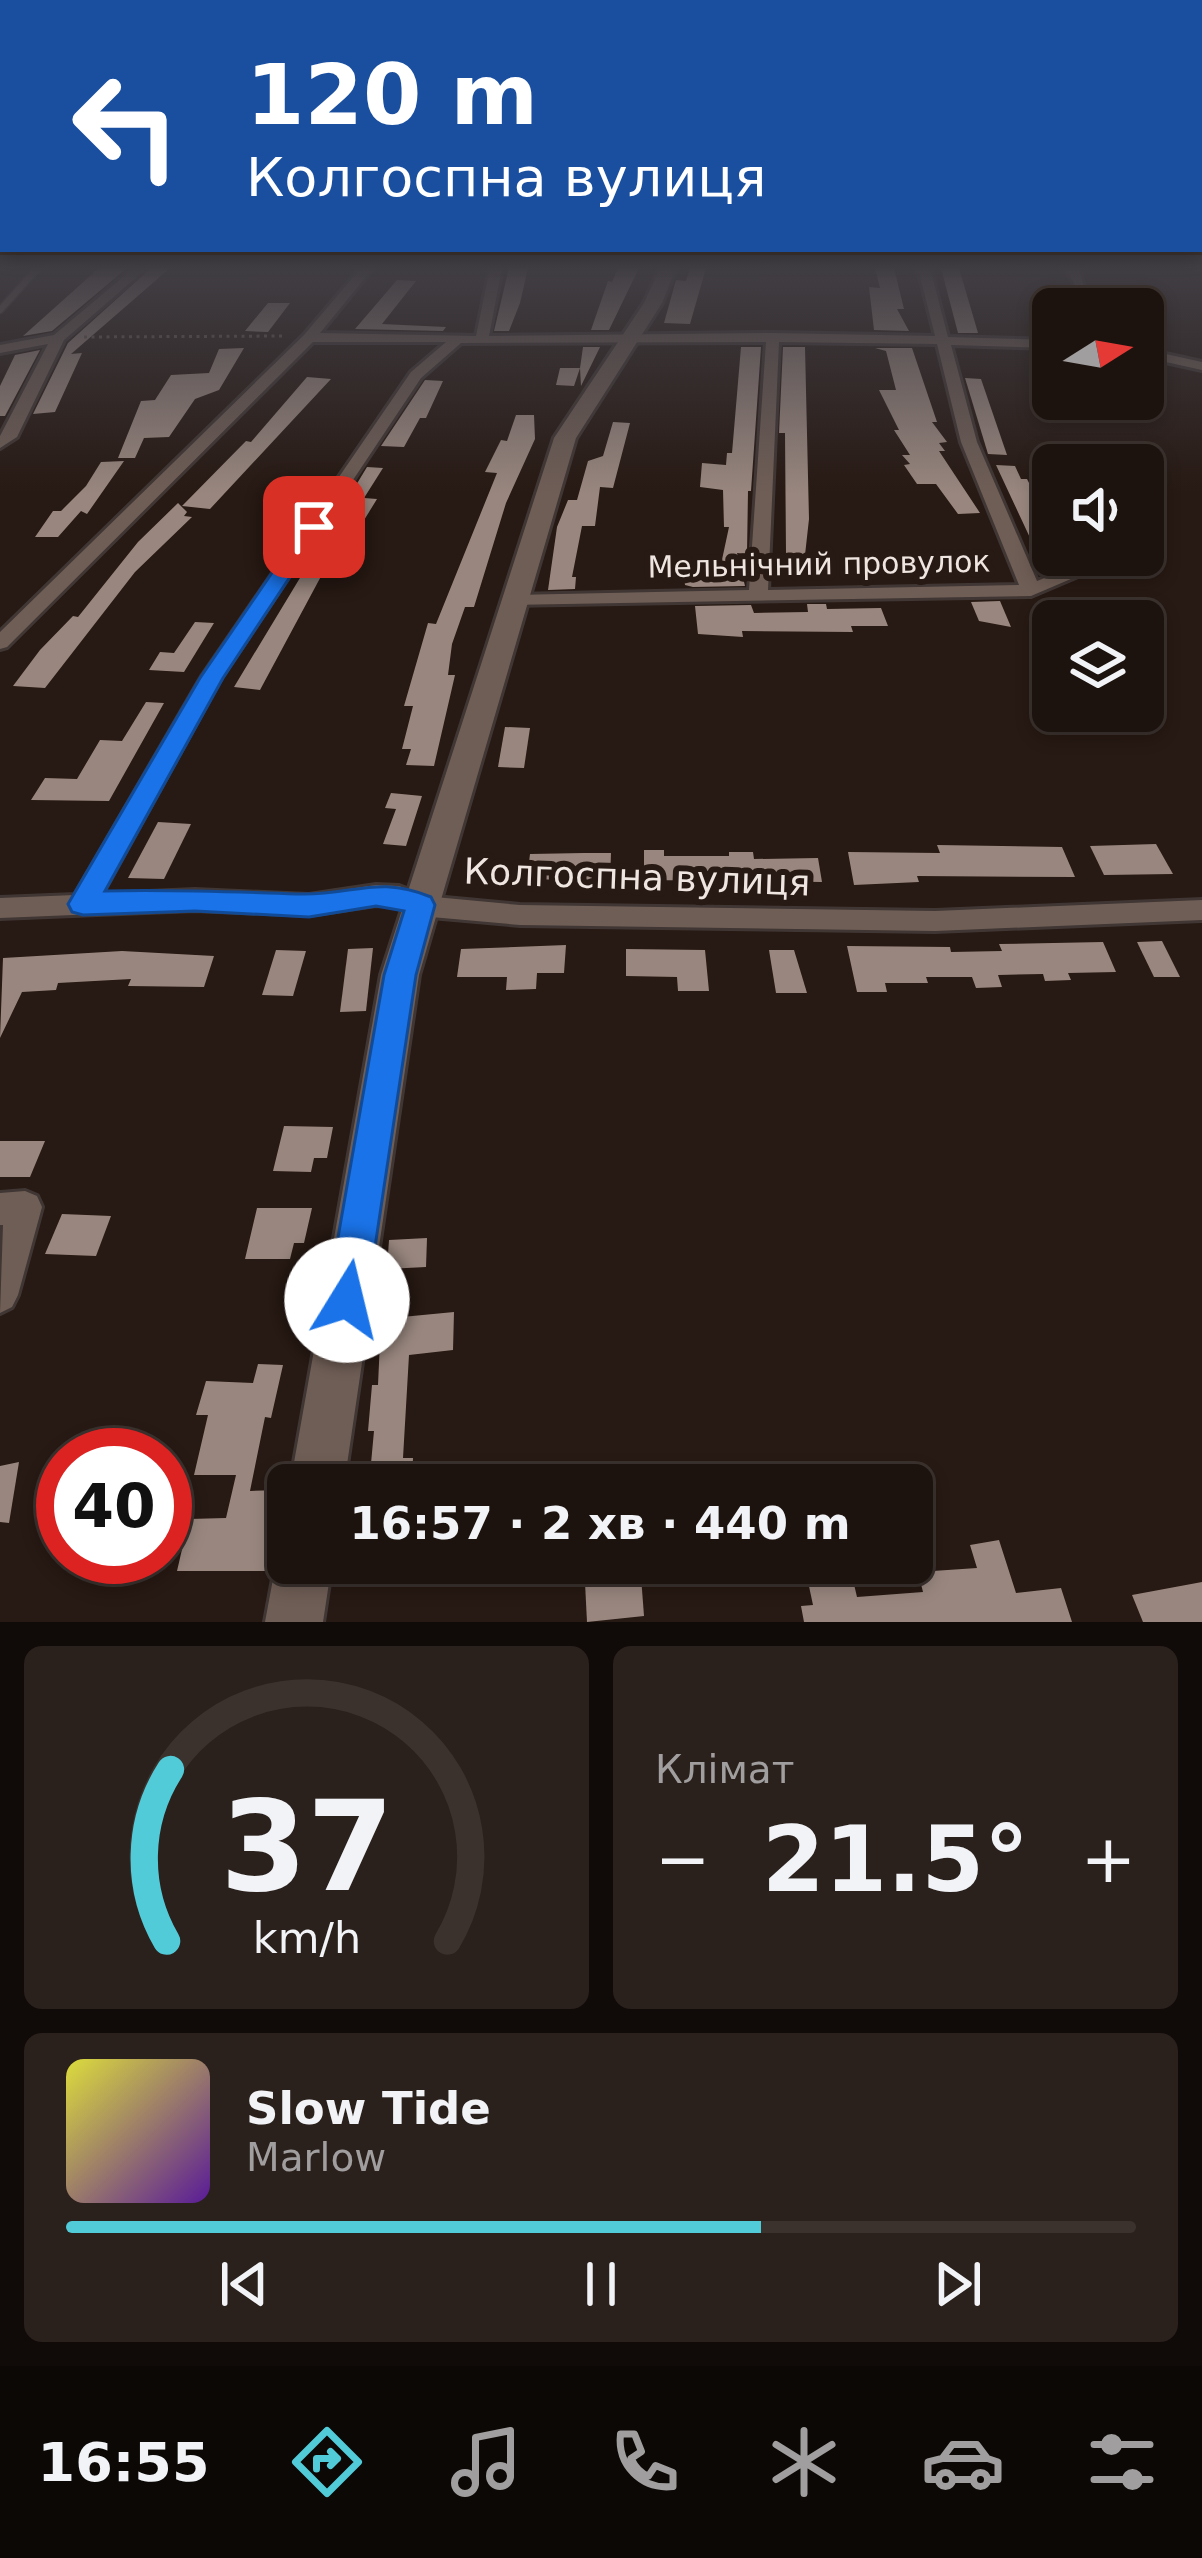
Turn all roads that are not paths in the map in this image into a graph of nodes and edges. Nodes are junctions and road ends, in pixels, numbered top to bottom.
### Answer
1 (30, 344) edge
2 (55, 344) edge
3 (303, 344) edge
4 (453, 344) edge
5 (626, 344) edge
6 (773, 344) edge
7 (944, 344) edge
8 (0, 350) edge
9 (1202, 353) edge
10 (1164, 356) edge
11 (1170, 357) junction
12 (1202, 366) edge
13 (0, 443) edge
14 (1066, 576) edge
15 (1031, 590) junction
16 (758, 595) junction
17 (514, 601) junction
18 (0, 644) edge
19 (83, 904) junction
20 (420, 905) junction
21 (0, 908) edge
22 (1202, 910) edge
23 (13, 1208) edge
24 (0, 1295) edge
25 (320, 1464) edge
26 (300, 1584) edge
27 (294, 1622) edge

1 - 8 street
2 - 13 street
3 - 18 street
4 - 19 street
5 - 17 street
6 - 16 street
7 - 15 street
9 - 11 street
10 - 11 street
11 - 12 street
14 - 15 street, Мельнiчний провулок
15 - 16 street, Мельнiчний провулок
16 - 17 street, Мельнiчний провулок
17 - 20 street
19 - 20 street, Колгоспна вулиця
19 - 21 street, Колгоспна вулиця
20 - 22 street, Колгоспна вулиця
20 - 25 street
23 - 24 street
26 - 27 street

